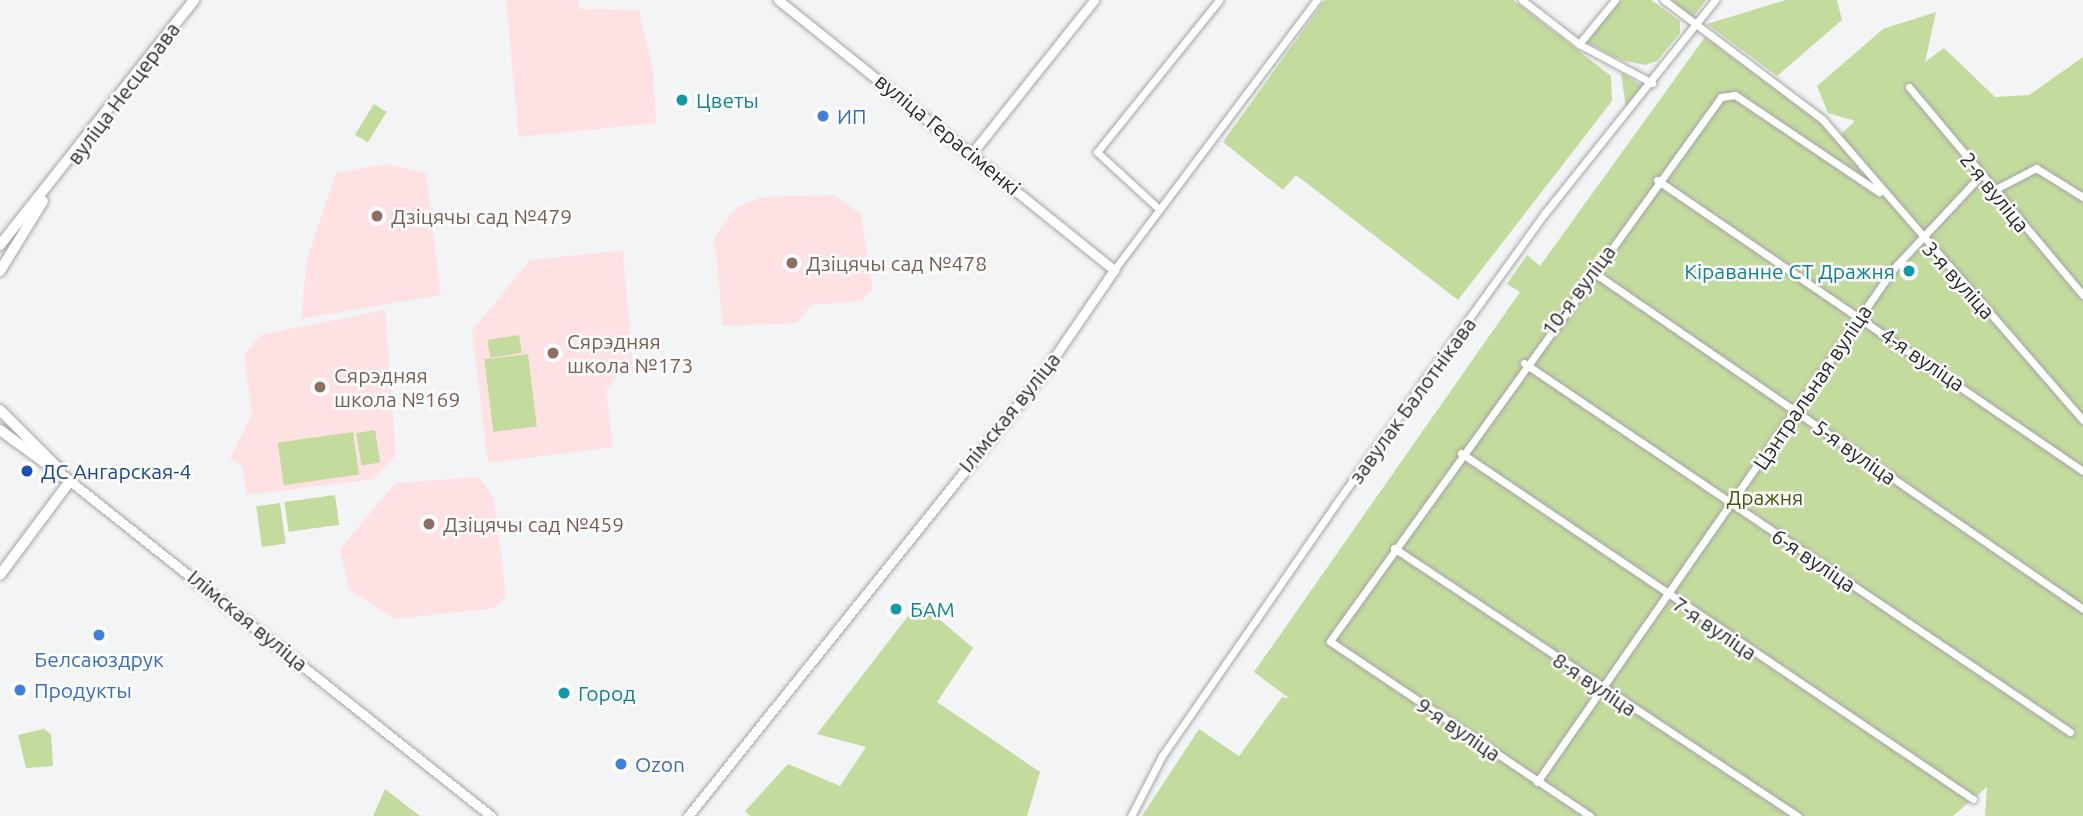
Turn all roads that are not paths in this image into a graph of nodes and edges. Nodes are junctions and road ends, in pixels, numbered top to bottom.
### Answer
1 (194, 0) edge
2 (778, 0) edge
3 (1094, 0) edge
4 (1219, 0) edge
5 (1317, 0) edge
6 (1522, 0) edge
7 (1615, 0) edge
8 (1664, 0) edge
9 (1715, 0) edge
10 (1697, 23) junction
11 (1578, 44) junction
12 (1652, 83) junction
13 (1909, 87) dead end
14 (972, 153) junction
15 (1980, 176) junction
16 (1657, 180) junction
17 (52, 186) junction
18 (1992, 191) junction
19 (1879, 192) junction
20 (2083, 197) edge
21 (1158, 208) junction
22 (1919, 236) junction
23 (0, 244) edge
24 (1114, 270) junction
25 (0, 271) edge
26 (1592, 272) junction
27 (2083, 295) edge
28 (1859, 316) junction
29 (1524, 363) junction
30 (0, 410) edge
31 (1798, 412) junction
32 (9, 418) junction
33 (2083, 420) edge
34 (0, 430) edge
35 (1461, 453) junction
36 (2083, 471) edge
37 (66, 477) junction
38 (1732, 504) junction
39 (1394, 548) junction
40 (0, 575) edge
41 (1668, 597) junction
42 (2083, 608) edge
43 (1330, 640) joint
44 (1602, 691) junction
45 (2070, 732) dead end
46 (1537, 782) junction
47 (1973, 799) dead end
48 (491, 816) edge
49 (688, 816) edge
50 (1131, 816) edge
51 (1590, 816) edge
52 (1798, 816) edge

1 - 17 main road, вуліца Несцерава
2 - 14 street, вуліца Герасіменкі
3 - 14 street
4 - 21 street
5 - 21 street, Ілімская вуліца
6 - 11 street
7 - 11 street
8 - 10 street, 3-я вуліца
9 - 10 street, завулак Балотнікава
10 - 12 street, завулак Балотнікава
10 - 19 street, 3-я вуліца
11 - 12 street
12 - 50 street, завулак Балотнікава
13 - 15 street, 2-я вуліца
14 - 24 street, вуліца Герасіменкі
15 - 18 street, 2-я вуліца
15 - 22 street, Цэнтральная вуліца
16 - 19 street, 10-я вуліца
16 - 26 street, 10-я вуліца
16 - 28 street, 4-я вуліца
17 - 23 main road
17 - 25 main road
18 - 20 street
18 - 27 street, 2-я вуліца
19 - 22 street, 3-я вуліца
21 - 24 street, Ілімская вуліца
22 - 28 street, Цэнтральная вуліца
22 - 33 street, 3-я вуліца
24 - 49 street, Ілімская вуліца
26 - 29 street, 10-я вуліца
26 - 31 street, 5-я вуліца
28 - 31 street, Цэнтральная вуліца
28 - 36 street, 4-я вуліца
29 - 35 street, 10-я вуліца
29 - 38 street, 6-я вуліца
30 - 32 main road
31 - 38 street, Цэнтральная вуліца
31 - 42 street, 5-я вуліца
32 - 34 main road
32 - 37 main road
34 - 37 main road, Ілімская вуліца
35 - 39 street, 10-я вуліца
35 - 41 street, 7-я вуліца
37 - 40 main road
37 - 48 street, Ілімская вуліца
38 - 41 street, Цэнтральная вуліца
38 - 45 street, 6-я вуліца
39 - 43 street, 10-я вуліца
39 - 44 street, 8-я вуліца
41 - 44 street, Цэнтральная вуліца
41 - 47 street, 7-я вуліца
43 - 46 street, 9-я вуліца
44 - 46 street, Цэнтральная вуліца
44 - 52 street, 8-я вуліца
46 - 51 street, 9-я вуліца

